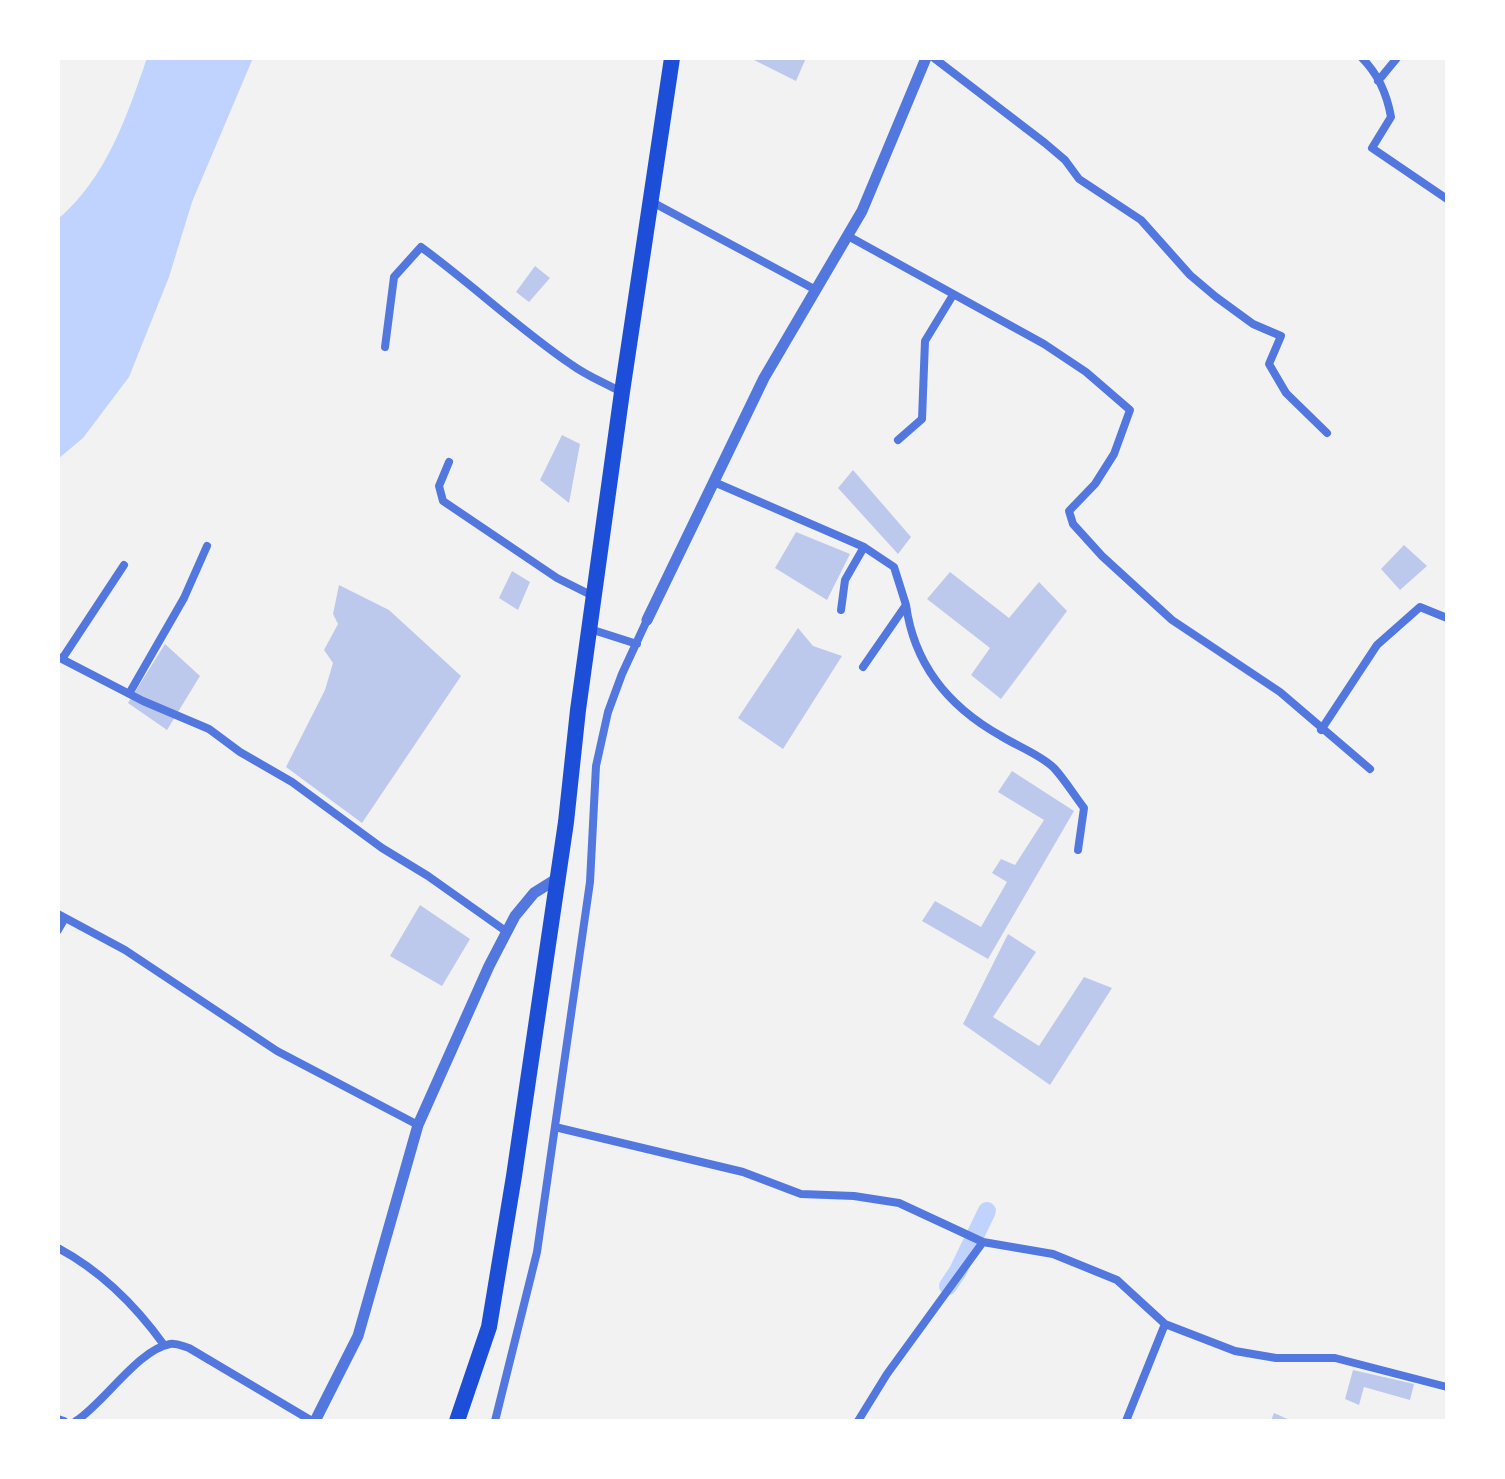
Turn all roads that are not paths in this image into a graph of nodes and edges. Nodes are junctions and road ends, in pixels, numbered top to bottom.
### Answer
1 (672, 58) edge
2 (926, 58) edge
3 (934, 58) edge
4 (1362, 58) edge
5 (1397, 58) edge
6 (1378, 81) junction
7 (1447, 199) edge
8 (651, 202) junction
9 (848, 236) junction
10 (816, 290) junction
11 (953, 295) junction
12 (385, 347) dead end
13 (622, 392) junction
14 (1327, 433) dead end
15 (898, 440) dead end
16 (449, 462) dead end
17 (714, 482) junction
18 (207, 546) dead end
19 (864, 547) junction
20 (124, 565) dead end
21 (594, 596) junction
22 (906, 605) junction
23 (841, 610) dead end
24 (1447, 618) edge
25 (647, 620) joint
26 (589, 629) junction
27 (637, 644) junction
28 (60, 658) edge
29 (863, 667) dead end
30 (130, 692) junction
31 (1321, 730) junction
32 (573, 759) junction
33 (596, 766) junction
34 (1370, 769) dead end
35 (1078, 850) dead end
36 (558, 878) junction
37 (62, 916) edge
38 (58, 930) edge
39 (507, 932) junction
40 (418, 1125) junction
41 (555, 1127) junction
42 (981, 1241) junction
43 (58, 1248) edge
44 (1165, 1324) junction
45 (164, 1345) junction
46 (1447, 1387) edge
47 (58, 1419) edge
48 (64, 1421) edge
49 (76, 1421) edge
50 (313, 1421) edge
51 (457, 1421) edge
52 (495, 1421) edge
53 (858, 1421) edge
54 (1126, 1421) edge

1 - 8 highway
2 - 9 street
3 - 14 street
4 - 6 street
5 - 6 street
6 - 7 street
8 - 10 street
8 - 13 highway
9 - 10 street
9 - 11 street
10 - 17 street
11 - 15 street
11 - 31 street
12 - 13 street
13 - 21 highway
16 - 21 street
17 - 19 street
17 - 25 street
18 - 30 street
19 - 22 street
19 - 23 street
20 - 28 street
21 - 26 highway
22 - 29 street
22 - 35 street
24 - 31 street
25 - 27 street
26 - 27 street
26 - 32 highway
27 - 33 street
28 - 30 street
30 - 39 street
31 - 34 street
32 - 33 street
32 - 36 highway
33 - 41 street
36 - 39 street
36 - 51 highway
37 - 38 street
37 - 40 street
39 - 40 street
40 - 50 street
41 - 42 street
41 - 52 street
42 - 44 street
42 - 53 street
43 - 45 street
44 - 46 street
44 - 54 street
45 - 49 street
45 - 50 street
47 - 48 street

